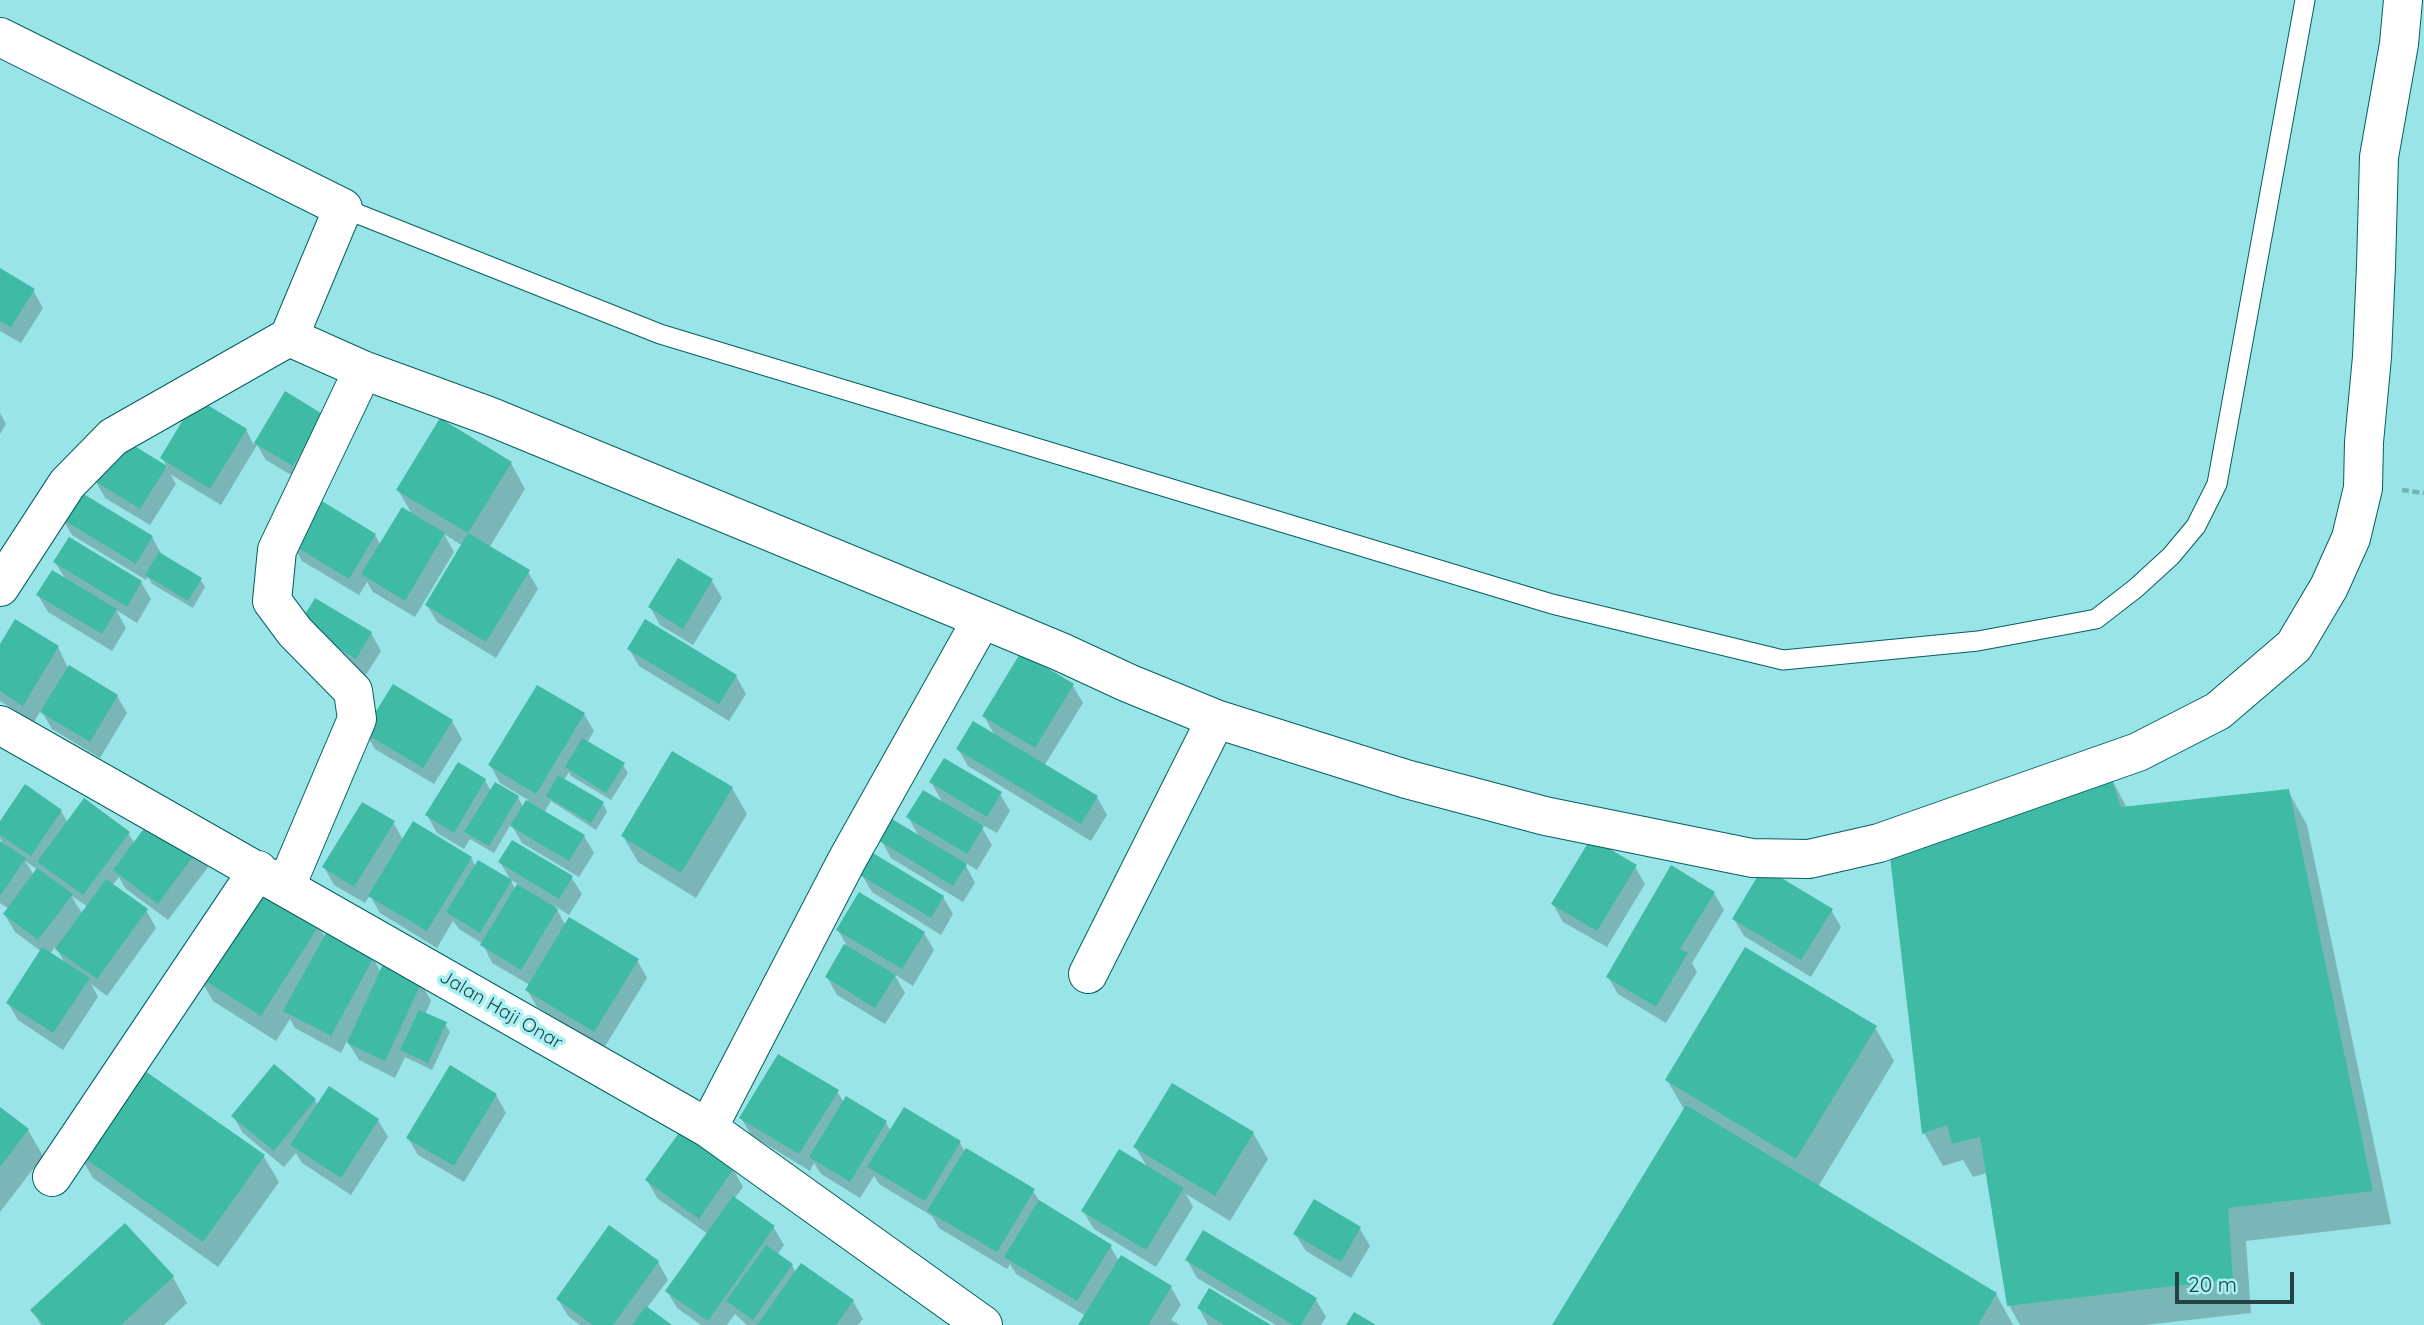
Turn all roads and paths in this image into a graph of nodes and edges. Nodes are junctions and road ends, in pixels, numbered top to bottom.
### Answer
1 (2305, 0) edge
2 (2403, 0) edge
3 (0, 37) edge
4 (343, 208) junction
5 (289, 337) junction
6 (363, 370) junction
7 (0, 587) edge
8 (982, 620) junction
9 (1216, 719) junction
10 (0, 725) edge
11 (272, 878) junction
12 (1088, 974) dead end
13 (708, 1128) junction
14 (52, 1177) dead end
15 (982, 1325) edge

1 - 4 lane
2 - 9 street
3 - 4 street
4 - 5 street
5 - 6 street
5 - 7 street
6 - 8 street
6 - 11 street
8 - 9 street
8 - 13 street
9 - 12 street
10 - 11 street, Jalan Haji Onar
11 - 13 street, Jalan Haji Onar
11 - 14 street
13 - 15 street, Jalan Haji Onar

